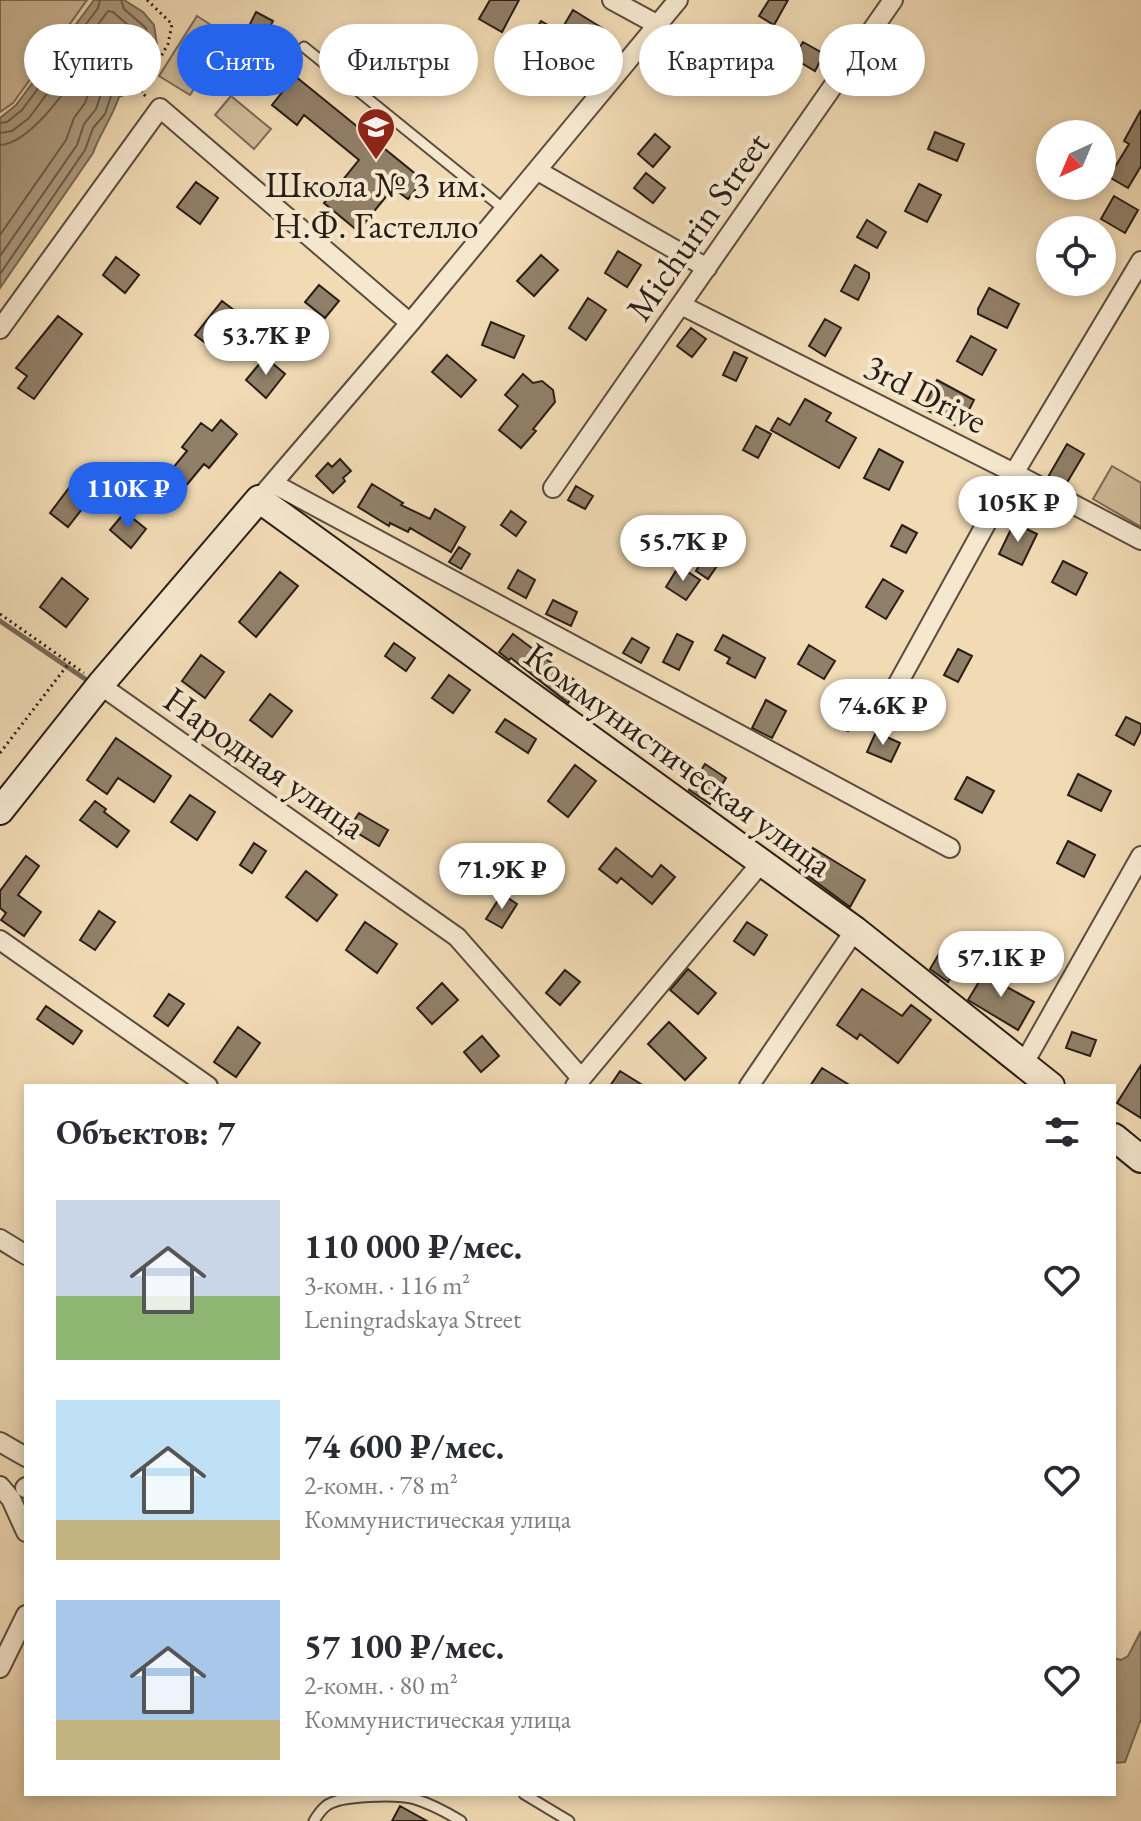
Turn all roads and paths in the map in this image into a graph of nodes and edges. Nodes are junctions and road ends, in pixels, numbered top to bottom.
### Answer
1 (147, 0) edge
2 (612, 0) edge
3 (678, 0) edge
4 (893, 0) edge
5 (656, 24) edge
6 (659, 24) edge
7 (304, 47) dead end
8 (639, 48) edge
9 (160, 108) junction
10 (538, 171) junction
11 (505, 210) junction
12 (1141, 261) edge
13 (707, 268) junction
14 (681, 305) junction
15 (410, 323) junction
16 (0, 329) edge
17 (1014, 473) junction
18 (553, 488) dead end
19 (266, 491) junction
20 (1141, 540) edge
21 (0, 614) edge
22 (67, 665) junction
23 (100, 685) junction
24 (896, 687) dead end
25 (0, 753) edge
26 (0, 811) edge
27 (950, 848) dead end
28 (1141, 856) edge
29 (761, 863) junction
30 (855, 930) junction
31 (0, 940) edge
32 (1024, 1063) junction
33 (578, 1082) edge
34 (205, 1084) edge
35 (750, 1084) edge
36 (1049, 1084) edge
37 (1116, 1139) edge
38 (1141, 1159) edge
39 (0, 1239) edge
40 (24, 1254) edge
41 (0, 1442) edge
42 (24, 1456) edge
43 (0, 1486) edge
44 (24, 1528) edge
45 (21, 1642) edge
46 (0, 1668) edge
47 (527, 1796) edge
48 (314, 1821) edge
49 (461, 1821) edge
50 (569, 1821) edge

1 - 9 path
2 - 5 street
3 - 6 street
4 - 13 street, Michurin Street
7 - 11 lane
8 - 10 street
9 - 15 street
9 - 16 street
10 - 11 street
10 - 13 street
11 - 15 street
12 - 17 street
13 - 14 street, Michurin Street
14 - 17 street, 3rd Drive
14 - 18 street, Michurin Street
15 - 19 street
17 - 20 street, 3rd Drive
17 - 24 street
19 - 23 street
19 - 27 street, Коммунистическая улица
19 - 29 street, Коммунистическая улица
21 - 22 path
22 - 23 path
22 - 25 path
23 - 26 street
23 - 33 street, Народная улица
28 - 32 street
29 - 30 street, Коммунистическая улица
29 - 33 street
30 - 32 street, Коммунистическая улица
30 - 35 street
31 - 34 street
32 - 36 street, Коммунистическая улица
37 - 38 street
39 - 40 street
41 - 42 street
43 - 44 street
45 - 46 street
47 - 50 lane
48 - 49 lane

